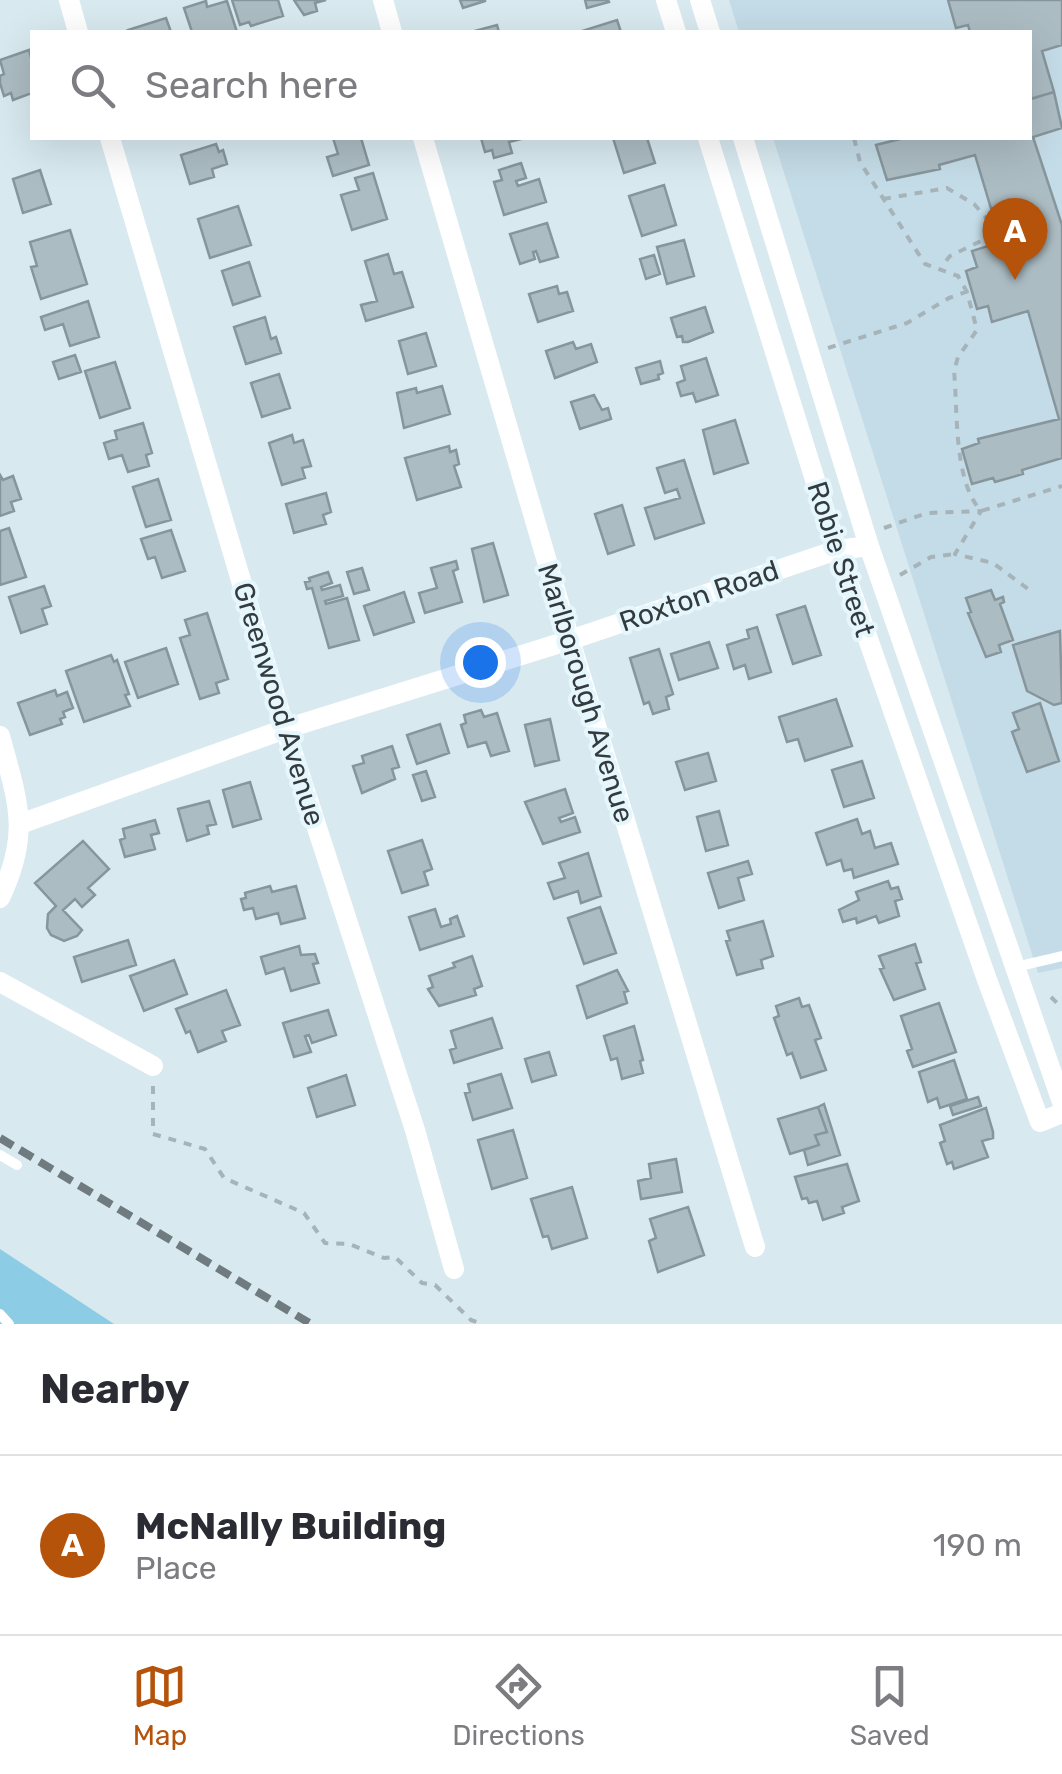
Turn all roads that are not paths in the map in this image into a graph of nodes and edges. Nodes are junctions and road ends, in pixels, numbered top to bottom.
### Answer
1 (69, 0) edge
2 (383, 0) edge
3 (666, 0) edge
4 (700, 0) edge
5 (77, 30) edge
6 (391, 30) edge
7 (675, 30) edge
8 (709, 30) edge
9 (111, 140) edge
10 (424, 140) edge
11 (709, 140) edge
12 (744, 140) edge
13 (878, 542) junction
14 (836, 550) junction
15 (570, 640) junction
16 (285, 729) junction
17 (0, 736) edge
18 (20, 824) junction
19 (0, 898) edge
20 (1062, 956) edge
21 (1015, 968) junction
22 (986, 977) junction
23 (0, 982) edge
24 (153, 1066) road end
25 (1062, 1102) edge
26 (1062, 1113) edge
27 (0, 1155) edge
28 (17, 1166) dead end
29 (756, 1247) dead end
30 (454, 1268) dead end
31 (0, 1314) edge
32 (10, 1324) edge

1 - 5 street
2 - 6 street
3 - 7 street
4 - 8 street
9 - 16 street, Greenwood Avenue
10 - 15 street, Marlborough Avenue
11 - 14 street, Robie Street
12 - 13 street, Robie Street
13 - 14 street, Roxton Road
13 - 21 street, Robie Street
14 - 15 street, Roxton Road
14 - 22 street, Robie Street
15 - 16 street, Roxton Road
15 - 29 street, Marlborough Avenue
16 - 18 street, Roxton Road
16 - 30 street, Greenwood Avenue
17 - 18 street
18 - 19 street
20 - 21 lane
21 - 22 street
21 - 25 street, Robie Street
22 - 26 street, Robie Street
23 - 24 street
27 - 28 lane
31 - 32 lane

